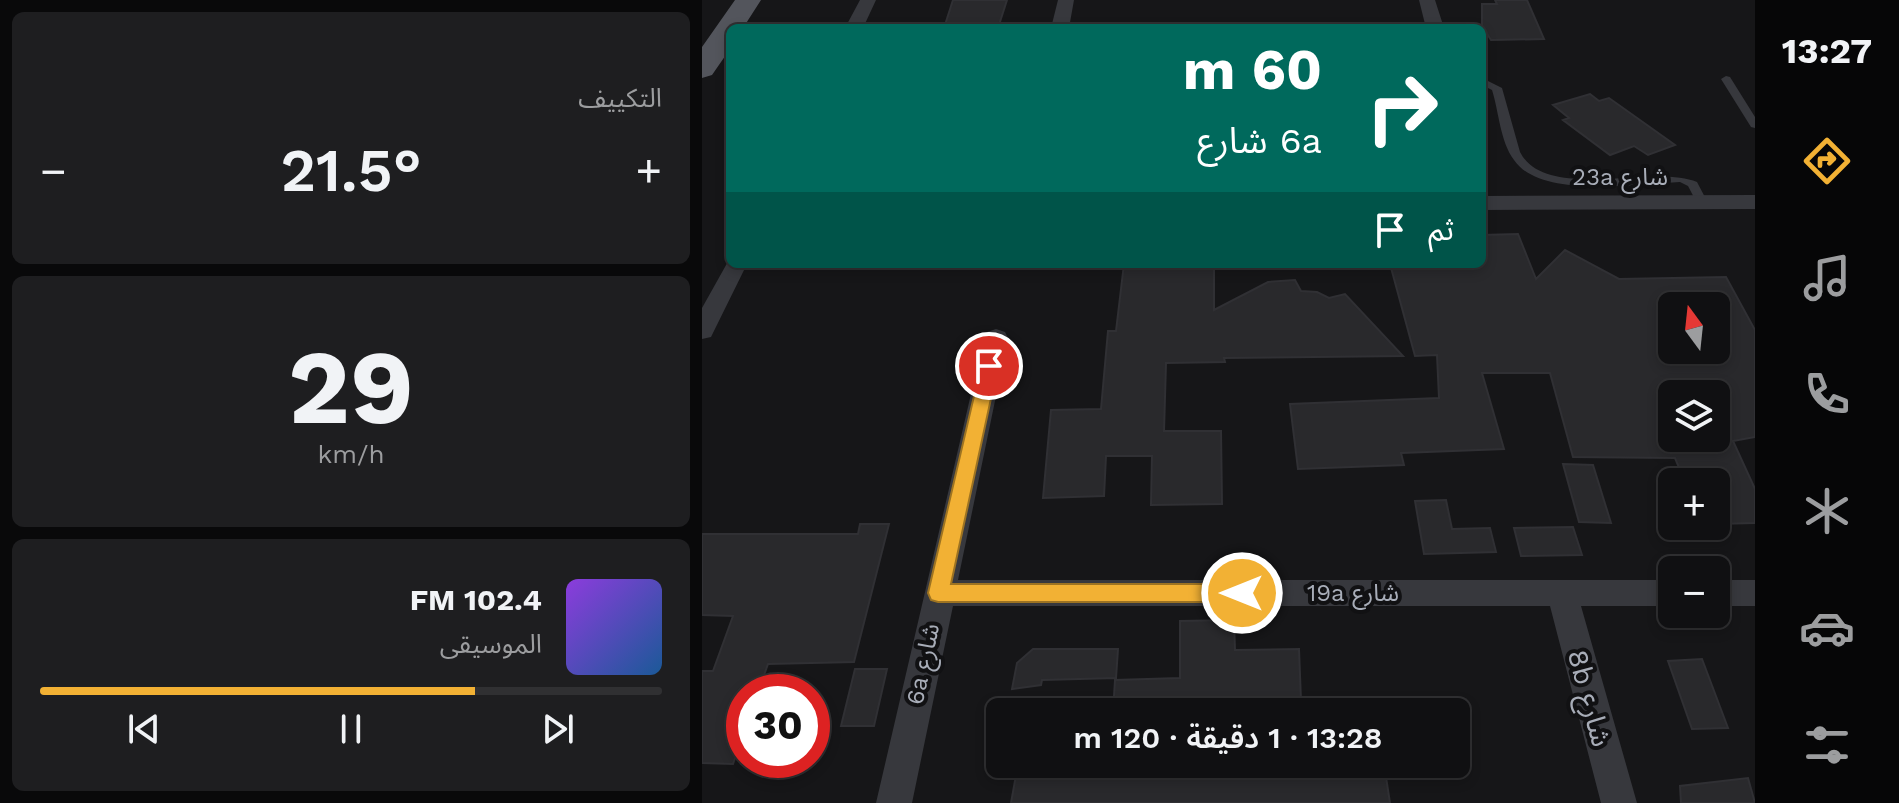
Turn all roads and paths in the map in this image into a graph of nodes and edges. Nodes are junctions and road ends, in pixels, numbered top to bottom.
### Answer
1 (748, 0) edge
2 (868, 0) edge
3 (1066, 0) edge
4 (1427, 0) edge
5 (732, 24) edge
6 (856, 24) edge
7 (1061, 24) edge
8 (1434, 24) edge
9 (726, 33) edge
10 (702, 69) edge
11 (1726, 79) dead end
12 (1486, 83) edge
13 (1755, 125) edge
14 (1486, 198) edge
15 (1755, 202) edge
16 (1702, 203) junction
17 (734, 268) edge
18 (702, 331) edge
19 (996, 338) dead end
20 (938, 593) junction
21 (1562, 593) junction
22 (1658, 593) edge
23 (1730, 593) edge
24 (1755, 593) edge
25 (894, 803) edge
26 (1619, 803) edge

1 - 5 main road
2 - 6 street
3 - 7 street
4 - 8 street
9 - 10 main road
11 - 13 lane
12 - 16 lane
14 - 16 street, 23a شارع
15 - 16 street, 23a شارع
17 - 18 street
19 - 20 street, 6a شارع
20 - 21 street, 19a شارع
20 - 25 street, 6a شارع
21 - 22 street, 19a شارع
21 - 26 street, 8b شارع
23 - 24 street

